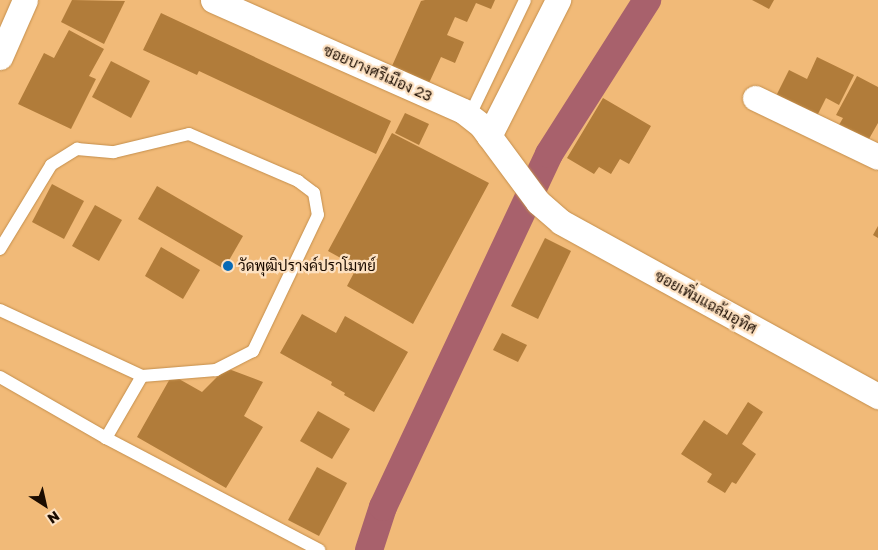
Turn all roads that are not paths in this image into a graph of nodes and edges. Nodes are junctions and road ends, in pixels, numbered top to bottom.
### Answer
1 (25, 0) edge
2 (212, 0) edge
3 (525, 0) edge
4 (558, 0) edge
5 (0, 58) edge
6 (756, 98) dead end
7 (470, 115) junction
8 (489, 136) junction
9 (878, 157) edge
10 (519, 179) joint
11 (0, 249) edge
12 (0, 310) edge
13 (142, 376) junction
14 (0, 377) edge
15 (878, 396) edge
16 (106, 438) junction
17 (319, 550) edge

1 - 5 street
2 - 7 street, ซอยบางศรีเมือง 23
3 - 7 lane
4 - 8 street
6 - 9 street
7 - 8 street, ซอยบางศรีเมือง 23
8 - 10 street, ซอยบางศรีเมือง 23
10 - 15 street, ซอยเพิ่มแฉล้มอุทิศ
11 - 13 lane
12 - 13 lane
13 - 16 lane
14 - 16 lane
16 - 17 lane

